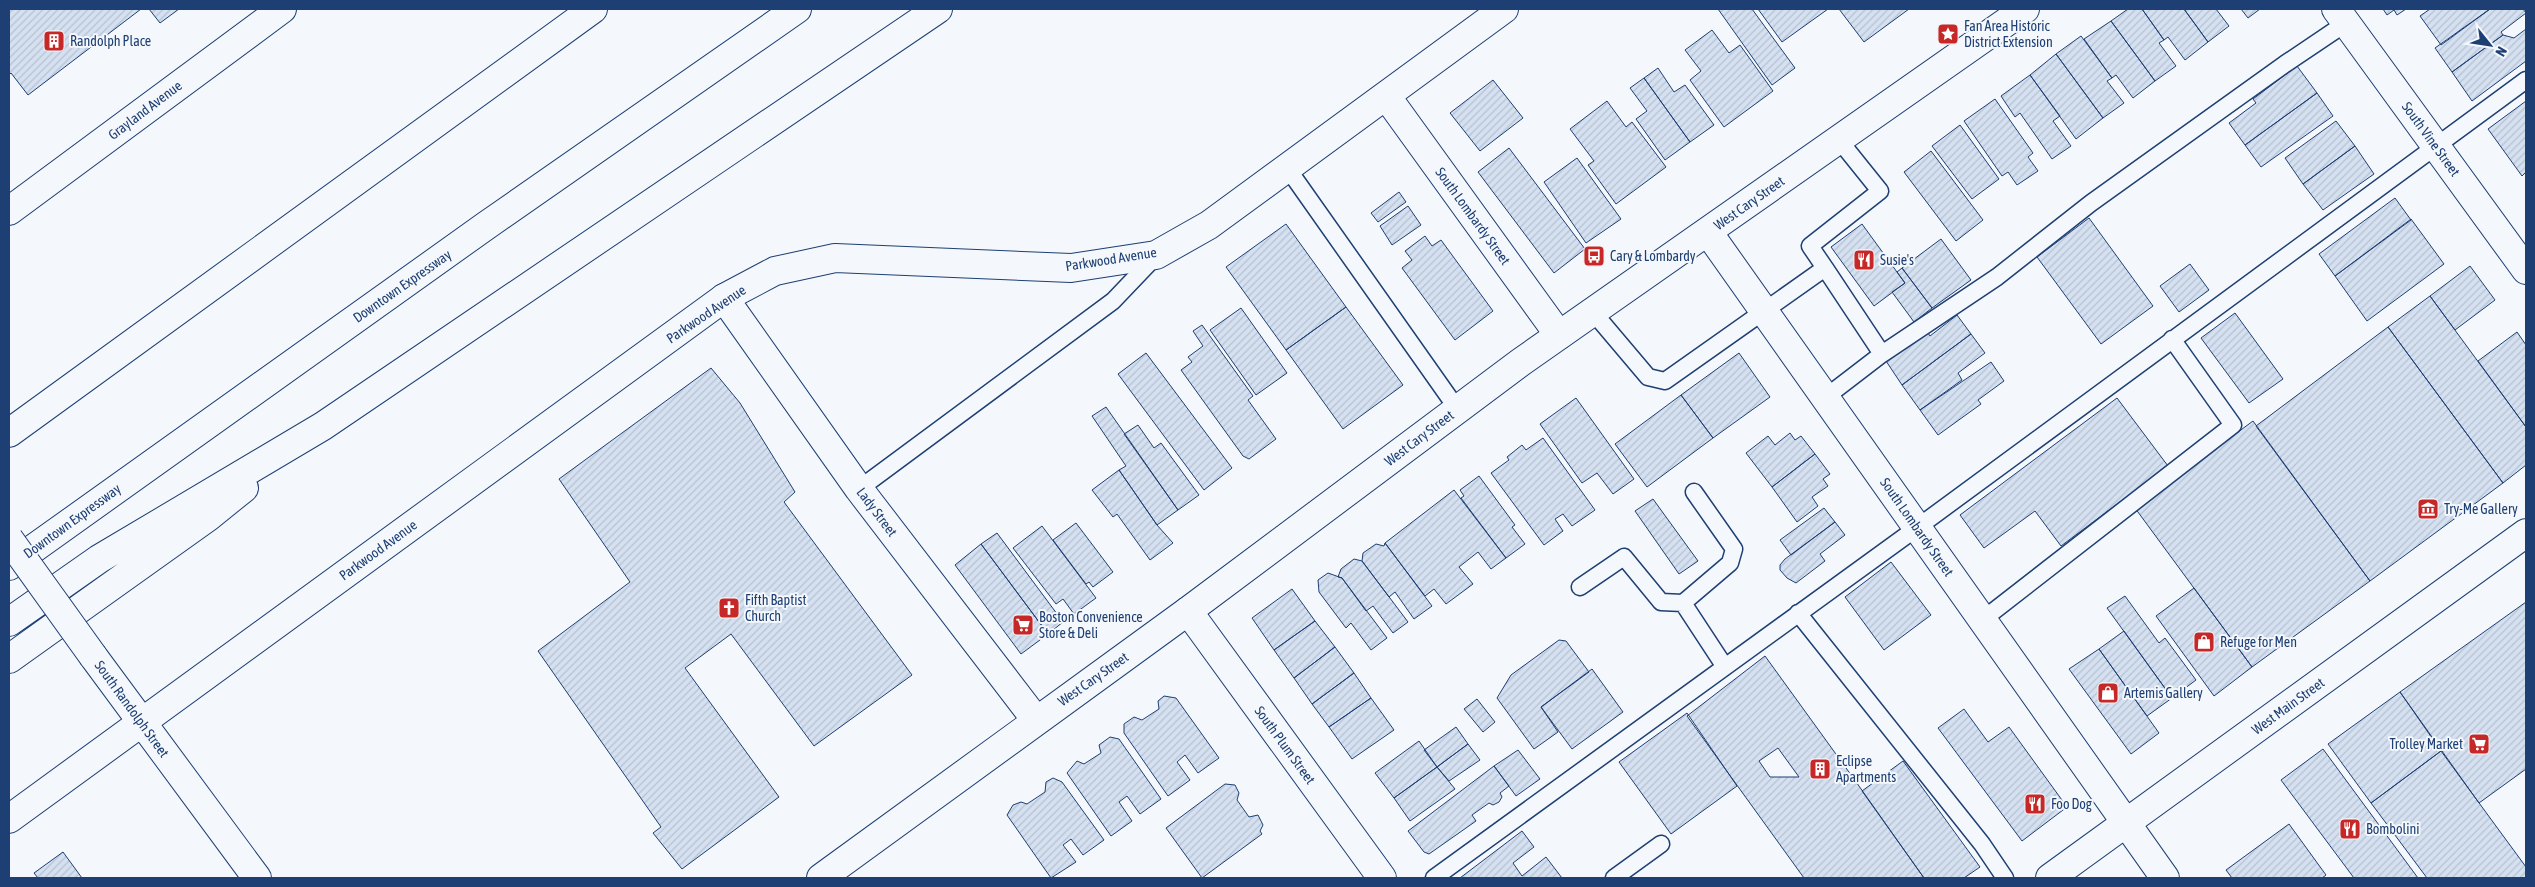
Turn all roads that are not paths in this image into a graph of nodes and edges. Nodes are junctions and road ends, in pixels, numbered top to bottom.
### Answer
1 (282, 9) edge
2 (593, 9) edge
3 (797, 9) edge
4 (938, 9) edge
5 (1504, 9) edge
6 (2025, 9) edge
7 (2341, 16) edge
8 (2526, 80) edge
9 (1387, 97) junction
10 (1839, 140) junction
11 (2436, 145) junction
12 (1288, 169) junction
13 (9, 211) edge
14 (1708, 232) junction
15 (1156, 255) junction
16 (2522, 255) edge
17 (1825, 268) junction
18 (724, 298) junction
19 (1765, 311) junction
20 (1593, 312) junction
21 (1559, 335) junction
22 (2172, 339) junction
23 (1882, 354) junction
24 (1826, 397) junction
25 (1458, 410) junction
26 (323, 426) junction
27 (9, 432) edge
28 (859, 490) junction
29 (1694, 492) dead end
30 (1918, 527) junction
31 (2526, 533) edge
32 (9, 539) edge
33 (9, 566) edge
34 (1580, 587) dead end
35 (1683, 604) junction
36 (1188, 611) junction
37 (1798, 613) junction
38 (1981, 621) junction
39 (9, 622) edge
40 (9, 659) edge
41 (1725, 667) junction
42 (1036, 720) junction
43 (143, 723) junction
44 (9, 819) edge
45 (2127, 823) junction
46 (1661, 844) dead end
47 (257, 878) edge
48 (821, 878) edge
49 (1382, 878) edge
50 (1434, 878) edge
51 (1614, 878) edge
52 (2005, 878) edge
53 (2050, 878) edge
54 (2165, 878) edge

1 - 13 main road, Grayland Avenue
2 - 27 main road
3 - 33 main road, Downtown Expressway
4 - 26 main road
5 - 9 main road, Parkwood Avenue
6 - 10 main road, West Cary Street
7 - 11 main road, South Vine Street
7 - 23 lane
8 - 11 lane
9 - 12 main road, Parkwood Avenue
9 - 21 main road, South Lombardy Street
10 - 14 main road, West Cary Street
10 - 17 lane
11 - 16 main road, South Vine Street
11 - 22 lane
12 - 15 main road, Parkwood Avenue
12 - 25 lane
14 - 19 main road, South Lombardy Street
14 - 20 main road, West Cary Street
15 - 18 main road, Parkwood Avenue
15 - 28 lane
17 - 19 lane
17 - 23 lane
18 - 28 main road, Lady Street
18 - 43 main road, Parkwood Avenue
19 - 20 lane
19 - 24 main road, South Lombardy Street
20 - 21 main road, West Cary Street
21 - 25 main road, West Cary Street
22 - 30 lane
22 - 38 lane
23 - 24 lane
24 - 30 main road, South Lombardy Street
25 - 36 main road, West Cary Street
26 - 39 main road
26 - 40 main road
28 - 42 main road, Lady Street
29 - 35 lane
30 - 37 lane
30 - 38 main road, South Lombardy Street
31 - 45 main road, West Main Street
32 - 43 main road, South Randolph Street, bridge
34 - 35 lane
35 - 41 lane
36 - 42 main road, West Cary Street
36 - 49 main road, South Plum Street
37 - 41 lane
37 - 52 lane
38 - 45 main road, South Lombardy Street
41 - 50 lane
42 - 48 main road, West Cary Street
43 - 44 main road, Parkwood Avenue
43 - 47 main road, South Randolph Street
45 - 53 main road, West Main Street
45 - 54 main road, South Lombardy Street
46 - 51 lane

